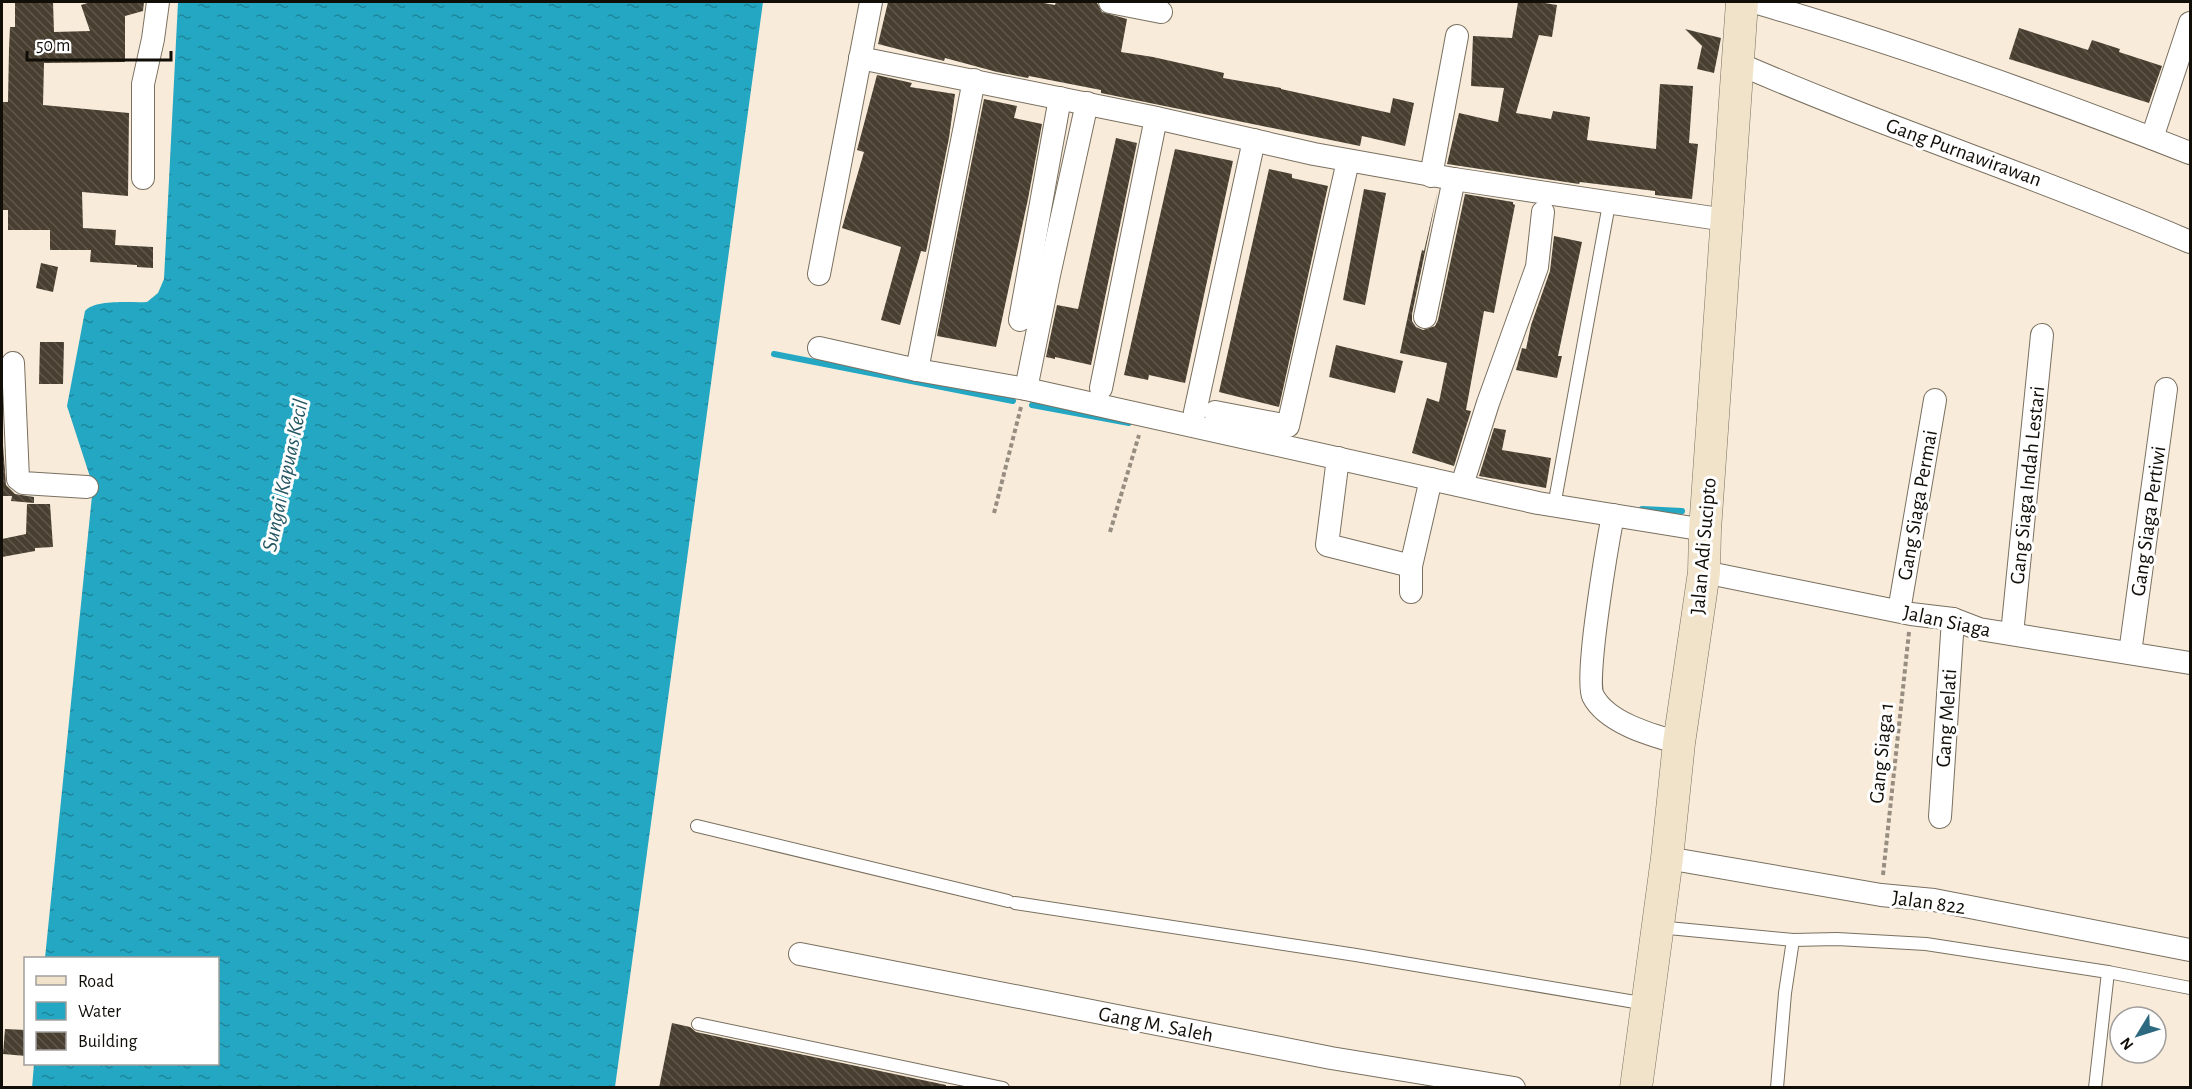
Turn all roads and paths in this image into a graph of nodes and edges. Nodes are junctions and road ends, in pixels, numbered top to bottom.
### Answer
1 (158, 2) edge
2 (871, 2) edge
3 (1110, 2) edge
4 (1742, 2) edge
5 (1754, 2) edge
6 (1161, 12) dead end
7 (2190, 23) edge
8 (1456, 36) dead end
9 (860, 58) junction
10 (1737, 63) junction
11 (974, 80) junction
12 (1060, 98) junction
13 (1087, 103) junction
14 (1156, 118) junction
15 (2152, 138) junction
16 (1254, 140) junction
17 (2190, 153) edge
18 (1348, 160) junction
19 (1431, 176) junction
20 (143, 178) dead end
21 (1454, 179) junction
22 (1609, 204) junction
23 (1543, 212) dead end
24 (1726, 220) junction
25 (2190, 242) edge
26 (819, 274) dead end
27 (1425, 317) dead end
28 (1020, 320) dead end
29 (2042, 335) dead end
30 (819, 348) dead end
31 (13, 363) dead end
32 (917, 370) junction
33 (1101, 387) dead end
34 (2166, 388) dead end
35 (1026, 389) junction
36 (8, 394) edge
37 (1935, 400) dead end
38 (1145, 415) junction
39 (1338, 458) junction
40 (10, 467) edge
41 (1431, 478) junction
42 (1462, 485) junction
43 (87, 488) dead end
44 (1554, 506) junction
45 (994, 513) dead end
46 (1613, 515) junction
47 (1705, 530) junction
48 (1110, 532) dead end
49 (1411, 567) junction
50 (1704, 572) junction
51 (1411, 592) dead end
52 (1905, 612) junction
53 (1953, 619) junction
54 (2012, 634) junction
55 (2130, 652) junction
56 (2190, 663) edge
57 (1679, 743) junction
58 (1940, 817) dead end
59 (697, 826) dead end
60 (1667, 858) junction
61 (1881, 895) junction
62 (1657, 927) junction
63 (1793, 940) junction
64 (2190, 950) edge
65 (800, 954) dead end
66 (2108, 972) junction
67 (2190, 988) edge
68 (1648, 1004) junction
69 (698, 1024) dead end
70 (1003, 1088) edge
71 (1514, 1088) edge
72 (1636, 1088) edge
73 (1777, 1088) edge
74 (2095, 1088) edge

1 - 20 street
2 - 9 street
3 - 6 street
4 - 10 main road, Jalan Adi Sucipto
5 - 15 street
7 - 15 street
8 - 19 street
9 - 11 street
9 - 26 street
10 - 24 main road, Jalan Adi Sucipto
10 - 25 street, Gang Purnawirawan
11 - 12 street
11 - 32 street
12 - 13 street
12 - 28 street
13 - 14 street
13 - 35 street
14 - 16 street
14 - 33 street
15 - 17 street
16 - 18 street
16 - 18 street
18 - 19 street
19 - 21 street
21 - 22 street
21 - 27 street
22 - 24 street
22 - 44 lane
23 - 42 street
24 - 47 main road, Jalan Adi Sucipto
29 - 54 street, Gang Siaga Indah Lestari
30 - 32 street
31 - 36 street
32 - 35 street
34 - 55 street, Gang Siaga Pertiwi
35 - 38 street
35 - 45 path
36 - 40 street
37 - 52 street, Gang Siaga Permai
38 - 39 street
38 - 48 path
39 - 41 street
39 - 49 street
40 - 43 street
41 - 42 street
41 - 49 street
42 - 44 street
44 - 46 street
46 - 47 street
46 - 57 street
47 - 50 main road, Jalan Adi Sucipto
49 - 51 street
50 - 52 street, Jalan Siaga
50 - 57 main road, Jalan Adi Sucipto
52 - 53 street, Jalan Siaga
52 - 61 path, Gang Siaga 1
53 - 54 street, Jalan Siaga
53 - 58 street, Gang Melati
54 - 55 street, Jalan Siaga
55 - 56 street, Jalan Siaga
57 - 60 main road, Jalan Adi Sucipto
59 - 68 lane
60 - 61 street, Jalan 822
60 - 62 main road, Jalan Adi Sucipto
61 - 64 street, Jalan 822
62 - 63 lane
62 - 68 main road, Jalan Adi Sucipto
63 - 66 lane
63 - 73 lane
65 - 71 street, Gang M. Saleh
66 - 67 lane
66 - 74 lane
68 - 72 main road, Jalan Adi Sucipto
69 - 70 lane

